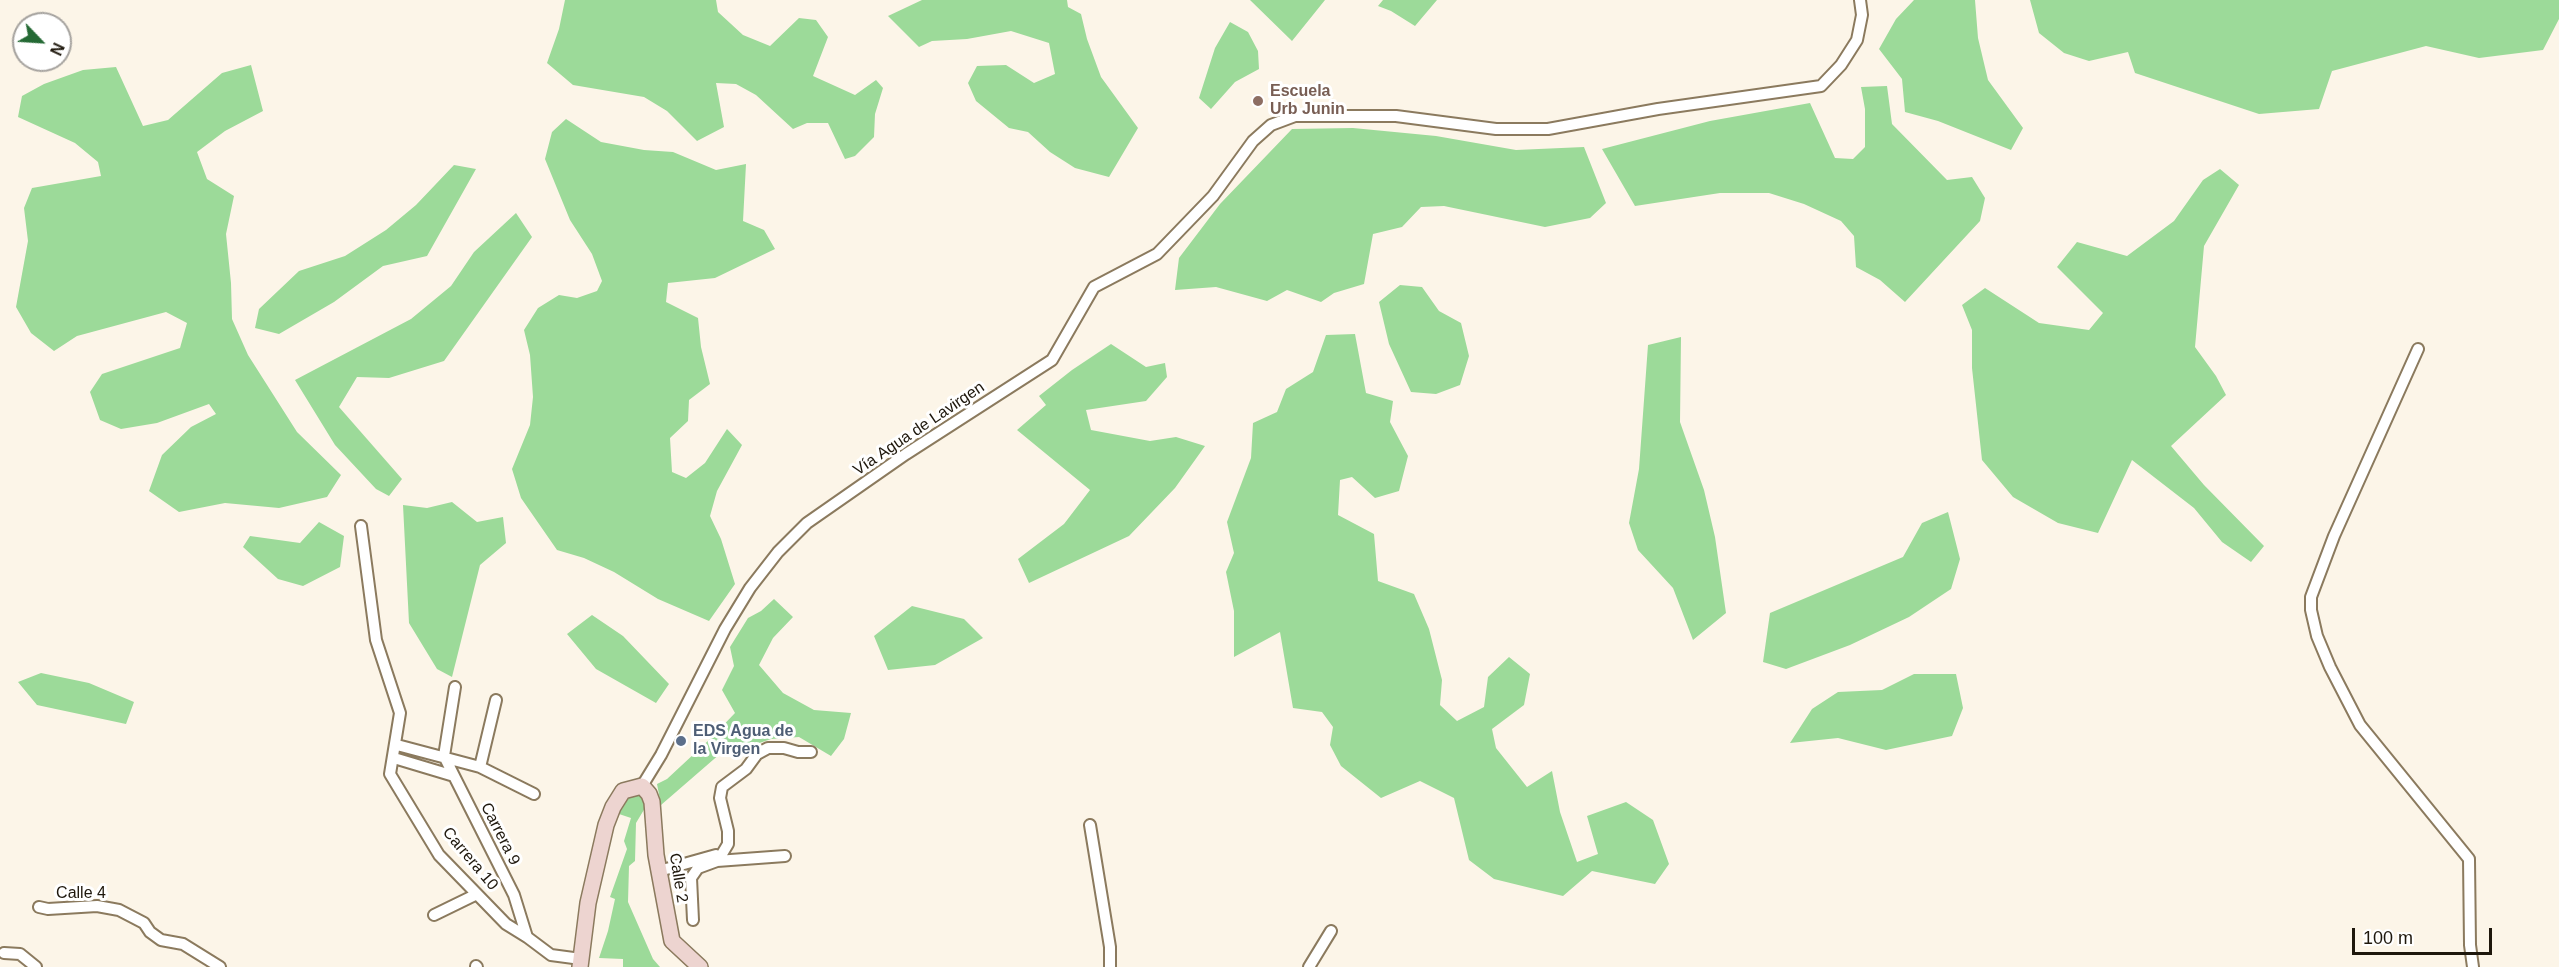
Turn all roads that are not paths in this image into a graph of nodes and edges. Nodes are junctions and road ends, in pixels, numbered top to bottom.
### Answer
1 (1860, 0) edge
2 (2418, 349) dead end
3 (361, 526) dead end
4 (454, 687) dead end
5 (496, 700) dead end
6 (396, 745) junction
7 (811, 752) dead end
8 (444, 756) junction
9 (394, 758) junction
10 (480, 767) junction
11 (454, 776) junction
12 (642, 786) junction
13 (534, 794) dead end
14 (1090, 825) dead end
15 (785, 855) dead end
16 (727, 856) junction
17 (659, 871) junction
18 (476, 895) junction
19 (39, 908) dead end
20 (434, 915) dead end
21 (693, 920) dead end
22 (1331, 931) dead end
23 (527, 938) junction
24 (4, 953) dead end
25 (580, 963) edge
26 (36, 967) edge
27 (220, 967) edge
28 (700, 967) edge
29 (1110, 967) edge
30 (1309, 967) edge
31 (2473, 967) edge

1 - 12 street, Vía Agua de Lavirgen
2 - 31 street
3 - 6 street, Carrera 10
4 - 8 street
5 - 10 street
6 - 8 street
6 - 9 street, Carrera 10
7 - 16 street
8 - 10 street
8 - 11 street, Carrera 9
9 - 11 street
9 - 18 street, Carrera 10
10 - 13 street
11 - 23 street, Carrera 9
12 - 17 street, Calle 2
12 - 25 street
14 - 29 street
15 - 16 street
16 - 17 street
16 - 21 street
17 - 28 street, Calle 2
18 - 20 street
18 - 23 street, Carrera 10
19 - 27 street, Calle 4
22 - 30 street
23 - 25 street
24 - 26 street

